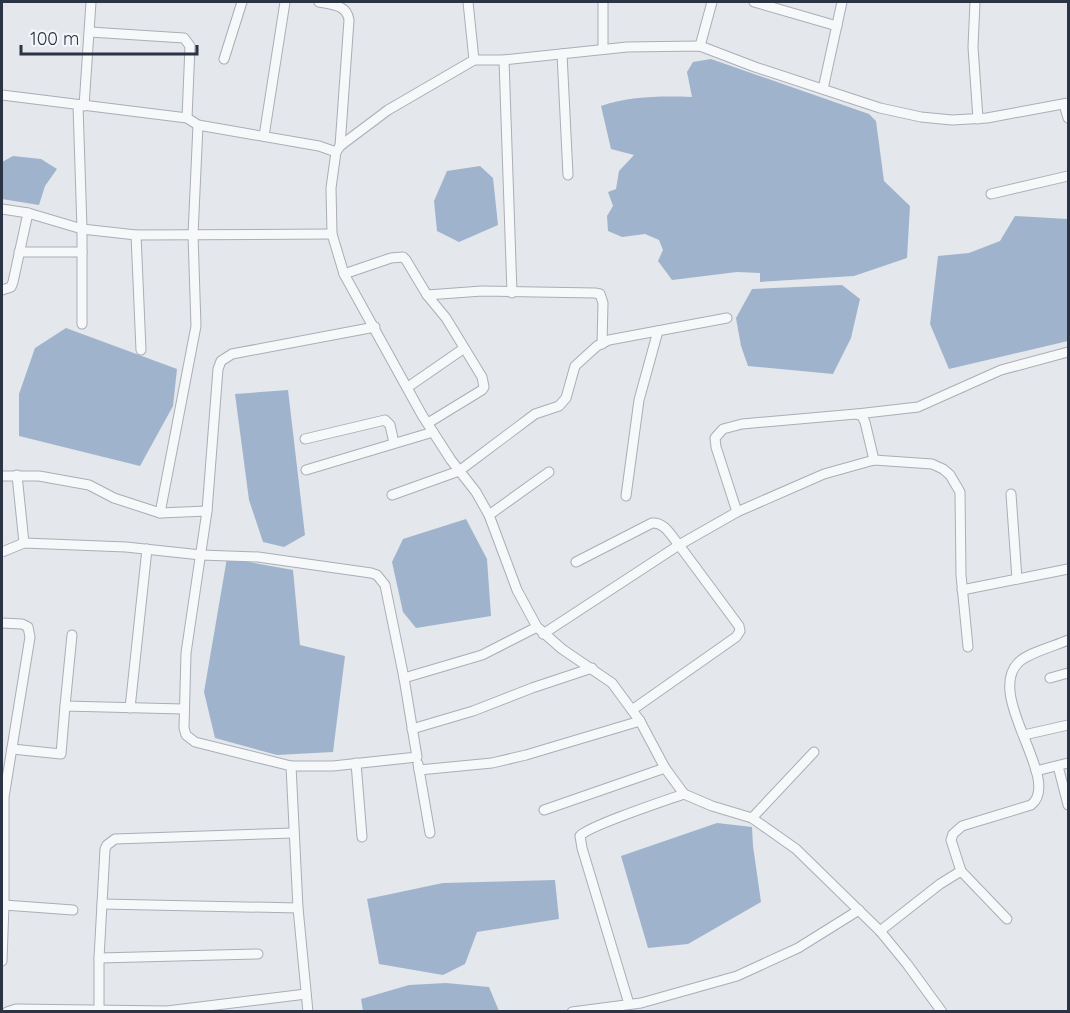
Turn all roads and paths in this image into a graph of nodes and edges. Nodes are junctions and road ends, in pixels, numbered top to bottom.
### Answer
1 (91, 2) edge
2 (242, 2) edge
3 (285, 2) edge
4 (319, 2) edge
5 (468, 2) edge
6 (603, 2) edge
7 (712, 2) edge
8 (754, 2) edge
9 (842, 2) edge
10 (975, 2) edge
11 (837, 26) junction
12 (90, 32) junction
13 (700, 46) junction
14 (603, 49) junction
15 (562, 54) junction
16 (224, 59) dead end
17 (474, 60) junction
18 (504, 60) junction
19 (823, 89) junction
20 (2, 95) edge
21 (1066, 103) edge
22 (81, 106) junction
23 (187, 118) junction
24 (978, 118) junction
25 (1068, 118) edge
26 (198, 125) junction
27 (264, 136) junction
28 (338, 149) junction
29 (568, 176) dead end
30 (1068, 177) edge
31 (991, 194) dead end
32 (2, 209) edge
33 (28, 213) junction
34 (82, 229) junction
35 (332, 234) junction
36 (136, 235) junction
37 (193, 235) junction
38 (20, 252) junction
39 (82, 252) junction
40 (344, 274) junction
41 (2, 290) edge
42 (512, 293) junction
43 (427, 295) junction
44 (727, 318) dead end
45 (82, 324) dead end
46 (375, 327) junction
47 (658, 331) junction
48 (602, 344) junction
49 (463, 349) junction
50 (141, 350) dead end
51 (1068, 352) edge
52 (408, 387) junction
53 (856, 414) junction
54 (430, 427) junction
55 (305, 439) dead end
56 (394, 442) junction
57 (874, 460) junction
58 (306, 470) dead end
59 (459, 471) junction
60 (549, 472) dead end
61 (16, 475) junction
62 (2, 476) edge
63 (1011, 494) dead end
64 (392, 495) dead end
65 (626, 496) dead end
66 (207, 511) junction
67 (737, 512) junction
68 (160, 513) junction
69 (489, 515) junction
70 (24, 543) junction
71 (679, 545) junction
72 (147, 549) junction
73 (2, 552) edge
74 (201, 555) junction
75 (576, 562) dead end
76 (1068, 569) edge
77 (1017, 579) junction
78 (962, 591) junction
79 (2, 623) edge
80 (540, 630) junction
81 (72, 635) dead end
82 (1068, 640) edge
83 (968, 647) dead end
84 (592, 668) junction
85 (1068, 673) edge
86 (404, 678) junction
87 (1050, 678) dead end
88 (65, 706) junction
89 (130, 708) junction
90 (183, 709) junction
91 (632, 710) junction
92 (640, 721) junction
93 (1068, 725) edge
94 (412, 729) junction
95 (1024, 735) junction
96 (12, 749) junction
97 (814, 752) dead end
98 (417, 757) junction
99 (356, 763) junction
100 (1063, 765) edge
101 (291, 766) junction
102 (665, 768) junction
103 (419, 770) junction
104 (1036, 771) junction
105 (684, 794) junction
106 (3, 797) edge
107 (1068, 805) edge
108 (544, 810) dead end
109 (752, 818) junction
110 (293, 833) junction
111 (430, 833) dead end
112 (362, 837) dead end
113 (961, 871) junction
114 (102, 904) junction
115 (4, 905) junction
116 (298, 908) junction
117 (73, 910) dead end
118 (859, 910) junction
119 (1007, 919) dead end
120 (880, 931) junction
121 (258, 954) dead end
122 (99, 958) junction
123 (2, 961) edge
124 (306, 994) junction
125 (629, 1004) junction
126 (641, 1007) edge
127 (55, 1010) edge
128 (7, 1011) edge
129 (99, 1011) edge
130 (308, 1011) edge
131 (572, 1011) edge
132 (940, 1011) edge

1 - 12 street
2 - 16 street
3 - 27 street
4 - 28 street
5 - 17 street
6 - 14 street
7 - 13 street
8 - 11 street
9 - 11 street
10 - 24 street
11 - 19 street
12 - 22 street
12 - 23 street
13 - 14 street
13 - 19 street
14 - 15 street
15 - 18 street
15 - 29 street
17 - 18 street
17 - 28 street
18 - 42 street
19 - 24 street
20 - 22 street
21 - 24 street
21 - 25 street
22 - 23 street
22 - 34 street
23 - 26 street
26 - 27 street
26 - 37 street
27 - 28 street
28 - 35 street
30 - 31 street
32 - 33 street
33 - 34 street
33 - 38 street
34 - 36 street
34 - 39 street
35 - 37 street
35 - 40 street
36 - 37 street
36 - 50 street
37 - 68 street
38 - 39 street
38 - 41 street
39 - 45 street
40 - 43 street
40 - 46 street
42 - 43 street
42 - 48 street
43 - 49 street
44 - 47 street
46 - 52 street
46 - 66 street
47 - 48 street
47 - 65 street
48 - 59 street
49 - 52 street
49 - 54 street
51 - 53 street
52 - 54 street
53 - 57 street
53 - 67 street
54 - 56 street
54 - 59 street
55 - 56 street
56 - 58 street
57 - 67 street
57 - 78 street
59 - 64 street
59 - 69 street
60 - 69 street
61 - 62 street
61 - 68 street
61 - 70 street
63 - 77 street
66 - 68 street
66 - 74 street
67 - 71 street
69 - 80 street
70 - 72 street
70 - 73 street
71 - 75 street
71 - 80 street
71 - 91 street
72 - 74 street
72 - 89 street
74 - 86 street
74 - 90 street
76 - 77 street
77 - 78 street
78 - 83 street
79 - 96 street
80 - 84 street
80 - 86 street
81 - 88 street
82 - 95 street
84 - 91 street
84 - 94 street
85 - 87 street
86 - 94 street
88 - 89 street
88 - 96 street
89 - 90 street
90 - 101 street
91 - 92 street
92 - 102 street
92 - 103 street
93 - 95 street
94 - 98 street
95 - 104 street
96 - 106 street
97 - 109 street
98 - 99 street
98 - 103 street
99 - 101 street
99 - 112 street
100 - 104 street
100 - 107 street
101 - 110 street
102 - 105 street
102 - 108 street
103 - 111 street
104 - 113 street
105 - 109 street
105 - 125 street
106 - 115 street
109 - 118 street
110 - 114 street
110 - 116 street
113 - 119 street
113 - 120 street
114 - 116 street
114 - 122 street
115 - 117 street
115 - 123 street
116 - 124 street
118 - 120 street
118 - 126 street
120 - 132 street
121 - 122 street
122 - 129 street
124 - 129 street
124 - 130 street
125 - 126 street
125 - 131 street
127 - 128 street
127 - 129 street

